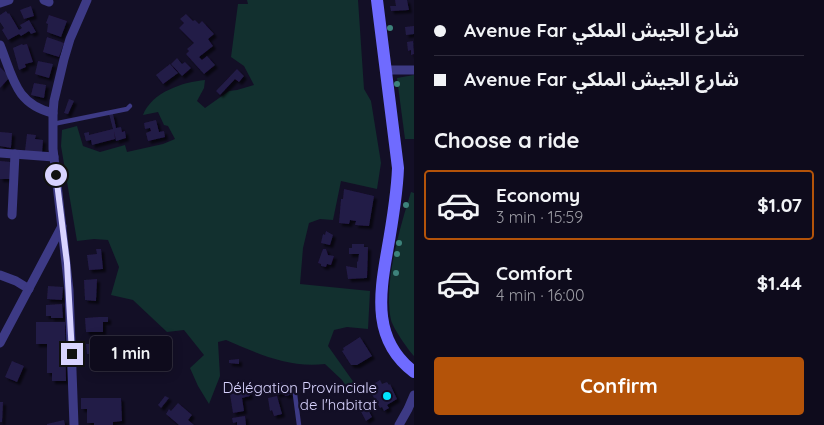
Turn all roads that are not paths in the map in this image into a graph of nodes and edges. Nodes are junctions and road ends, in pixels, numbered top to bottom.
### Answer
1 (9, 0) edge
2 (87, 0) edge
3 (377, 0) edge
4 (0, 4) edge
5 (0, 45) edge
6 (386, 70) junction
7 (414, 70) edge
8 (130, 106) dead end
9 (53, 113) junction
10 (53, 124) junction
11 (0, 153) edge
12 (15, 154) junction
13 (54, 157) junction
14 (12, 215) dead end
15 (62, 226) junction
16 (0, 275) edge
17 (29, 289) junction
18 (0, 343) edge
19 (414, 372) edge
20 (294, 387) dead end
21 (414, 394) edge
22 (74, 425) edge
23 (299, 425) edge
24 (399, 425) edge

1 - 4 street
2 - 9 street
3 - 6 street
5 - 9 street
6 - 7 street
6 - 19 street
8 - 10 lane
9 - 10 street
10 - 13 street
11 - 12 street
12 - 13 street
12 - 14 street
13 - 15 street
15 - 17 street
15 - 22 street
16 - 17 street
17 - 18 street
20 - 23 lane
21 - 24 street

